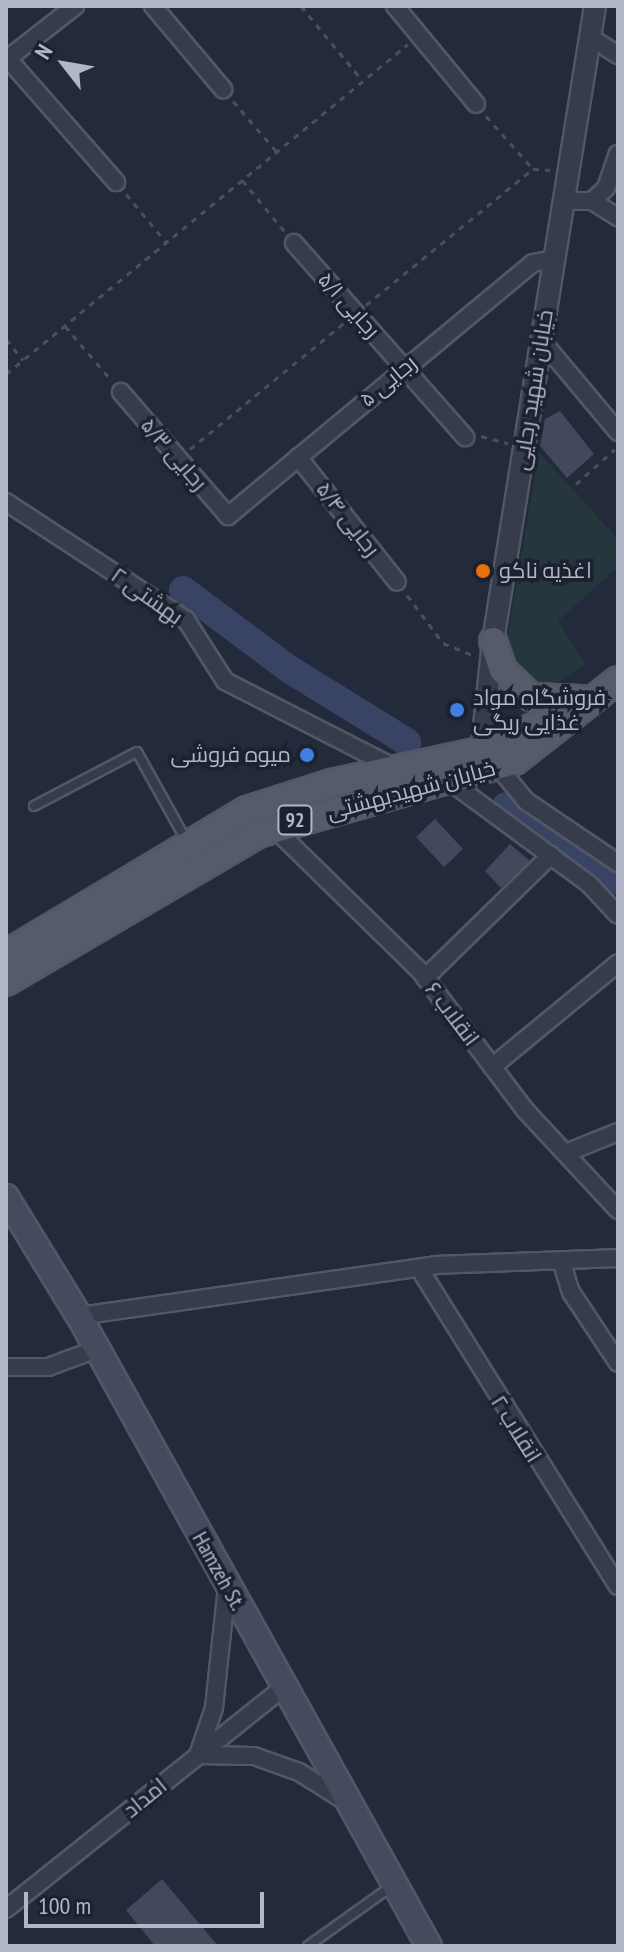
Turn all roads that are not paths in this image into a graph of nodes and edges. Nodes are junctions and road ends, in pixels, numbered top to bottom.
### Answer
1 (75, 6) edge
2 (153, 6) edge
3 (395, 6) edge
4 (595, 6) edge
5 (590, 37) junction
6 (618, 55) edge
7 (7, 59) edge
8 (223, 89) road end
9 (476, 104) road end
10 (618, 154) edge
11 (116, 182) road end
12 (563, 201) junction
13 (592, 201) junction
14 (618, 217) edge
15 (294, 243) road end
16 (554, 259) junction
17 (541, 340) junction
18 (404, 367) junction
19 (121, 392) road end
20 (618, 432) edge
21 (465, 437) road end
22 (298, 457) junction
23 (6, 502) edge
24 (228, 516) joint
25 (397, 582) road end
26 (492, 652) junction
27 (618, 680) edge
28 (596, 698) junction
29 (487, 764) junction
30 (399, 770) junction
31 (452, 783) junction
32 (34, 806) dead end
33 (274, 828) junction
34 (188, 844) junction
35 (551, 855) junction
36 (618, 863) edge
37 (618, 915) edge
38 (6, 954) edge
39 (618, 963) edge
40 (425, 978) junction
41 (6, 982) edge
42 (492, 1067) junction
43 (618, 1132) edge
44 (566, 1153) junction
45 (6, 1197) edge
46 (618, 1210) edge
47 (618, 1258) edge
48 (561, 1260) junction
49 (419, 1268) junction
50 (79, 1316) junction
51 (97, 1349) junction
52 (618, 1363) edge
53 (6, 1367) edge
54 (227, 1586) junction
55 (618, 1586) edge
56 (284, 1687) junction
57 (198, 1755) junction
58 (351, 1805) junction
59 (395, 1884) junction
60 (6, 1909) edge
61 (308, 1946) edge
62 (429, 1946) edge

1 - 7 street
2 - 8 street
3 - 9 street
4 - 5 street, خیابان شهید رجایی
5 - 6 street
5 - 12 street, خیابان شهید رجایی
7 - 11 street
10 - 13 street
12 - 13 street
12 - 16 street, خیابان شهید رجایی
13 - 14 street
15 - 18 street, رجایی ۵/۱
16 - 17 street, خیابان شهید رجایی
16 - 18 street, رجایی ۵
17 - 20 street
17 - 26 street, خیابان شهید رجایی
18 - 21 street, رجایی ۵/۱
18 - 22 street, رجایی ۵
19 - 24 street, رجایی ۵/۳
22 - 24 street, رجایی ۵
22 - 25 street, رجایی ۵/۴
23 - 30 street, بهشتی ۲
26 - 28 main road
26 - 29 street, خیابان شهید رجایی
27 - 28 main road, خیابان شهیدبهشتی / 92
28 - 29 main road, خیابان شهیدبهشتی / 92
29 - 30 main road, خیابان شهیدبهشتی / 92
29 - 31 main road, خیابان شهیدبهشتی / 92
29 - 36 street
30 - 34 main road, خیابان شهیدبهشتی / 92
31 - 33 main road, خیابان شهیدبهشتی / 92
31 - 35 street
32 - 34 lane
33 - 40 street, انقلاب ۶
33 - 41 main road, خیابان شهیدبهشتی / 92
34 - 38 main road, خیابان شهیدبهشتی / 92
35 - 37 street
35 - 40 street
39 - 42 street
40 - 42 street, انقلاب ۶
42 - 44 street, انقلاب ۶
43 - 44 street
44 - 46 street, انقلاب ۶
45 - 50 main road, Hamzeh St.
47 - 48 street
48 - 49 street
48 - 52 street
49 - 50 street
49 - 55 street, انقلاب ۲
50 - 51 main road, Hamzeh St.
51 - 53 street
51 - 54 main road, Hamzeh St.
54 - 56 main road, Hamzeh St.
54 - 57 street
56 - 57 street, امداد
56 - 58 main road, Hamzeh St.
57 - 58 street
57 - 60 street, امداد
58 - 59 main road, Hamzeh St.
59 - 61 lane
59 - 62 main road, Hamzeh St.

